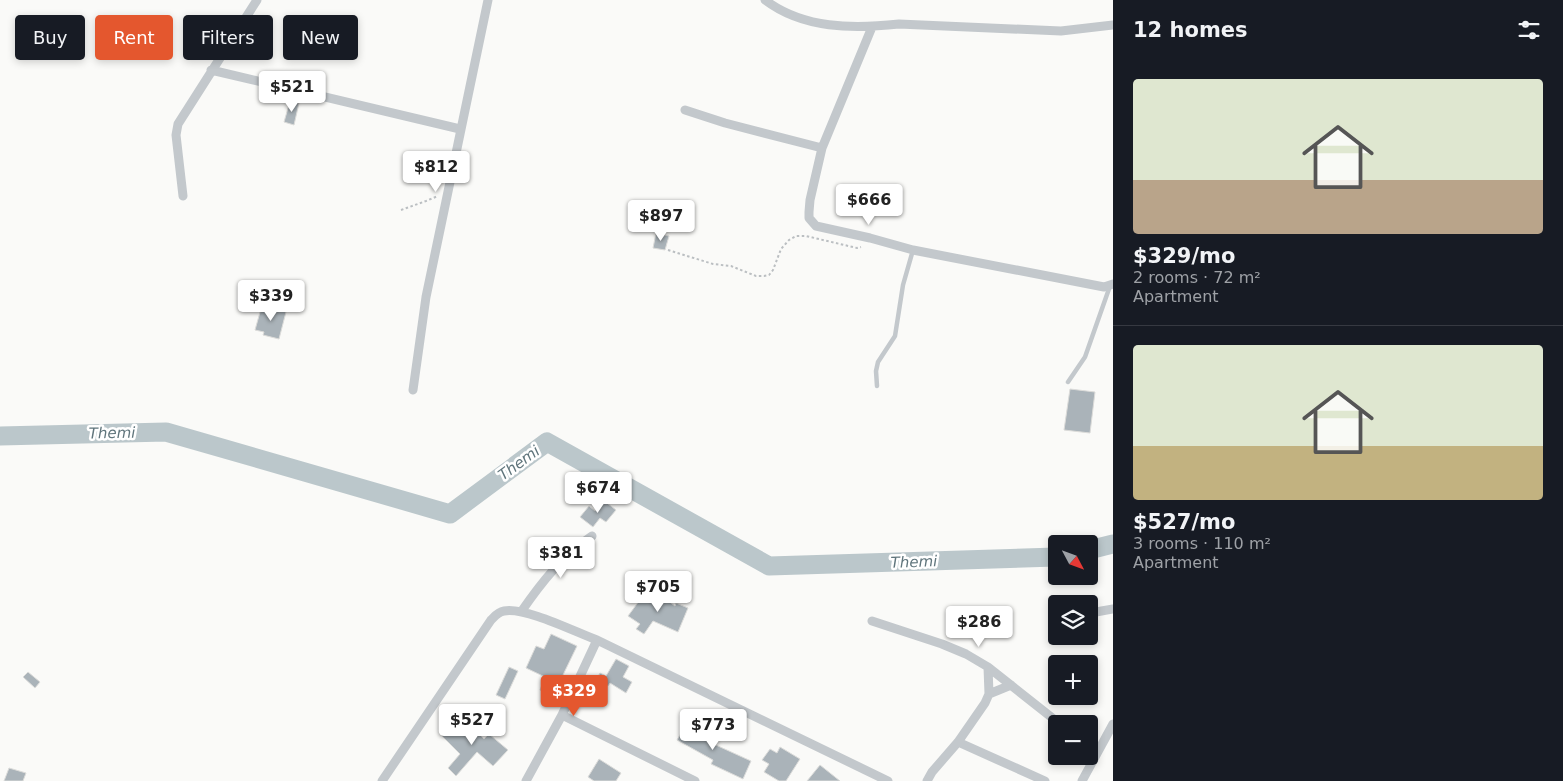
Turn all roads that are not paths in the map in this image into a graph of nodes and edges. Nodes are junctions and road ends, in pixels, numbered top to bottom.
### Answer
1 (256, 0) edge
2 (488, 0) edge
3 (765, 0) edge
4 (1113, 25) edge
5 (872, 27) junction
6 (211, 70) junction
7 (686, 110) dead end
8 (460, 129) junction
9 (822, 148) junction
10 (183, 196) dead end
11 (913, 250) junction
12 (1112, 285) edge
13 (1068, 382) dead end
14 (877, 386) dead end
15 (413, 390) dead end
16 (592, 536) dead end
17 (1113, 609) edge
18 (520, 612) junction
19 (1098, 612) edge
20 (872, 621) dead end
21 (597, 640) junction
22 (988, 667) junction
23 (1010, 685) junction
24 (989, 694) junction
25 (562, 715) junction
26 (1048, 715) edge
27 (1113, 724) edge
28 (958, 742) junction
29 (1098, 750) edge
30 (1090, 765) edge
31 (382, 781) edge
32 (526, 781) edge
33 (694, 781) edge
34 (888, 781) edge
35 (927, 781) edge
36 (1045, 781) edge
37 (1082, 781) edge

1 - 6 street
2 - 8 street
3 - 5 street
4 - 5 street
5 - 9 street
6 - 8 street
6 - 10 street
7 - 9 street
8 - 15 street
9 - 11 street
11 - 12 street
11 - 14 lane
12 - 13 lane
16 - 18 street
17 - 19 street
18 - 21 street
18 - 31 street
20 - 22 street
21 - 25 street
21 - 34 street
22 - 23 street
22 - 24 street
23 - 24 street
23 - 26 street
24 - 28 street
25 - 32 street
25 - 33 street
27 - 29 street
28 - 35 street
28 - 36 street
30 - 37 street

